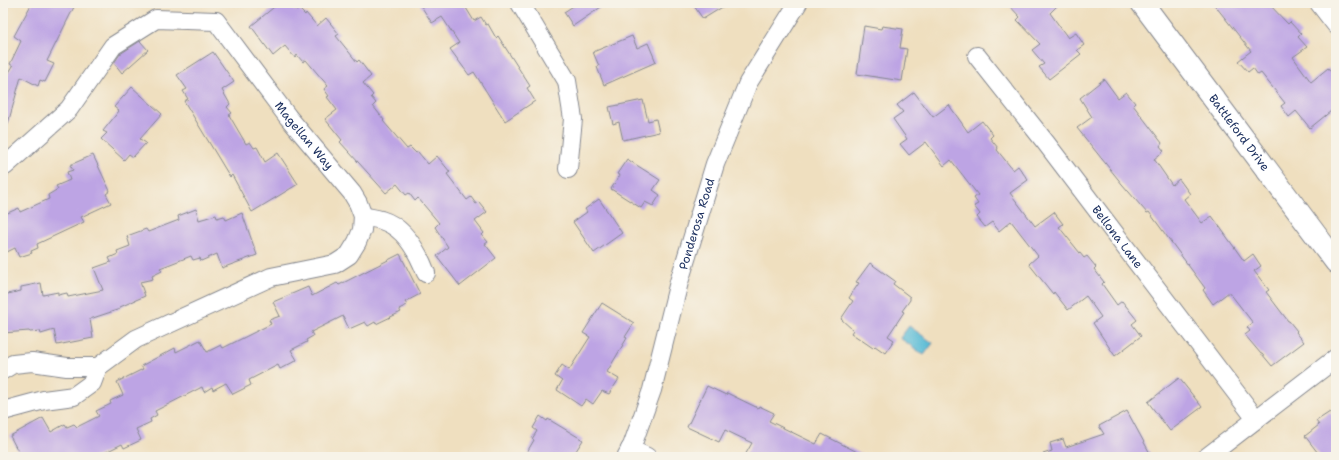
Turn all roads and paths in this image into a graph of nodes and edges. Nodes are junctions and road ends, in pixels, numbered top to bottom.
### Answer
1 (520, 3) edge
2 (1319, 3) edge
3 (1149, 5) edge
4 (791, 6) edge
5 (1336, 25) edge
6 (977, 56) dead end
7 (3, 166) edge
8 (568, 169) dead end
9 (363, 216) junction
10 (1336, 262) edge
11 (426, 273) dead end
12 (1336, 358) edge
13 (98, 367) junction
14 (3, 370) edge
15 (3, 411) edge
16 (1256, 419) junction
17 (628, 453) edge
18 (647, 457) edge
19 (1207, 457) edge

1 - 8 street
2 - 5 street
3 - 10 street, Battleford Drive
4 - 17 street, Ponderosa Road
6 - 16 street, Bellona Lane
7 - 9 street, Magellan Way
9 - 11 street
9 - 13 street
12 - 16 street
13 - 14 street
13 - 15 street
16 - 19 street
17 - 18 street

